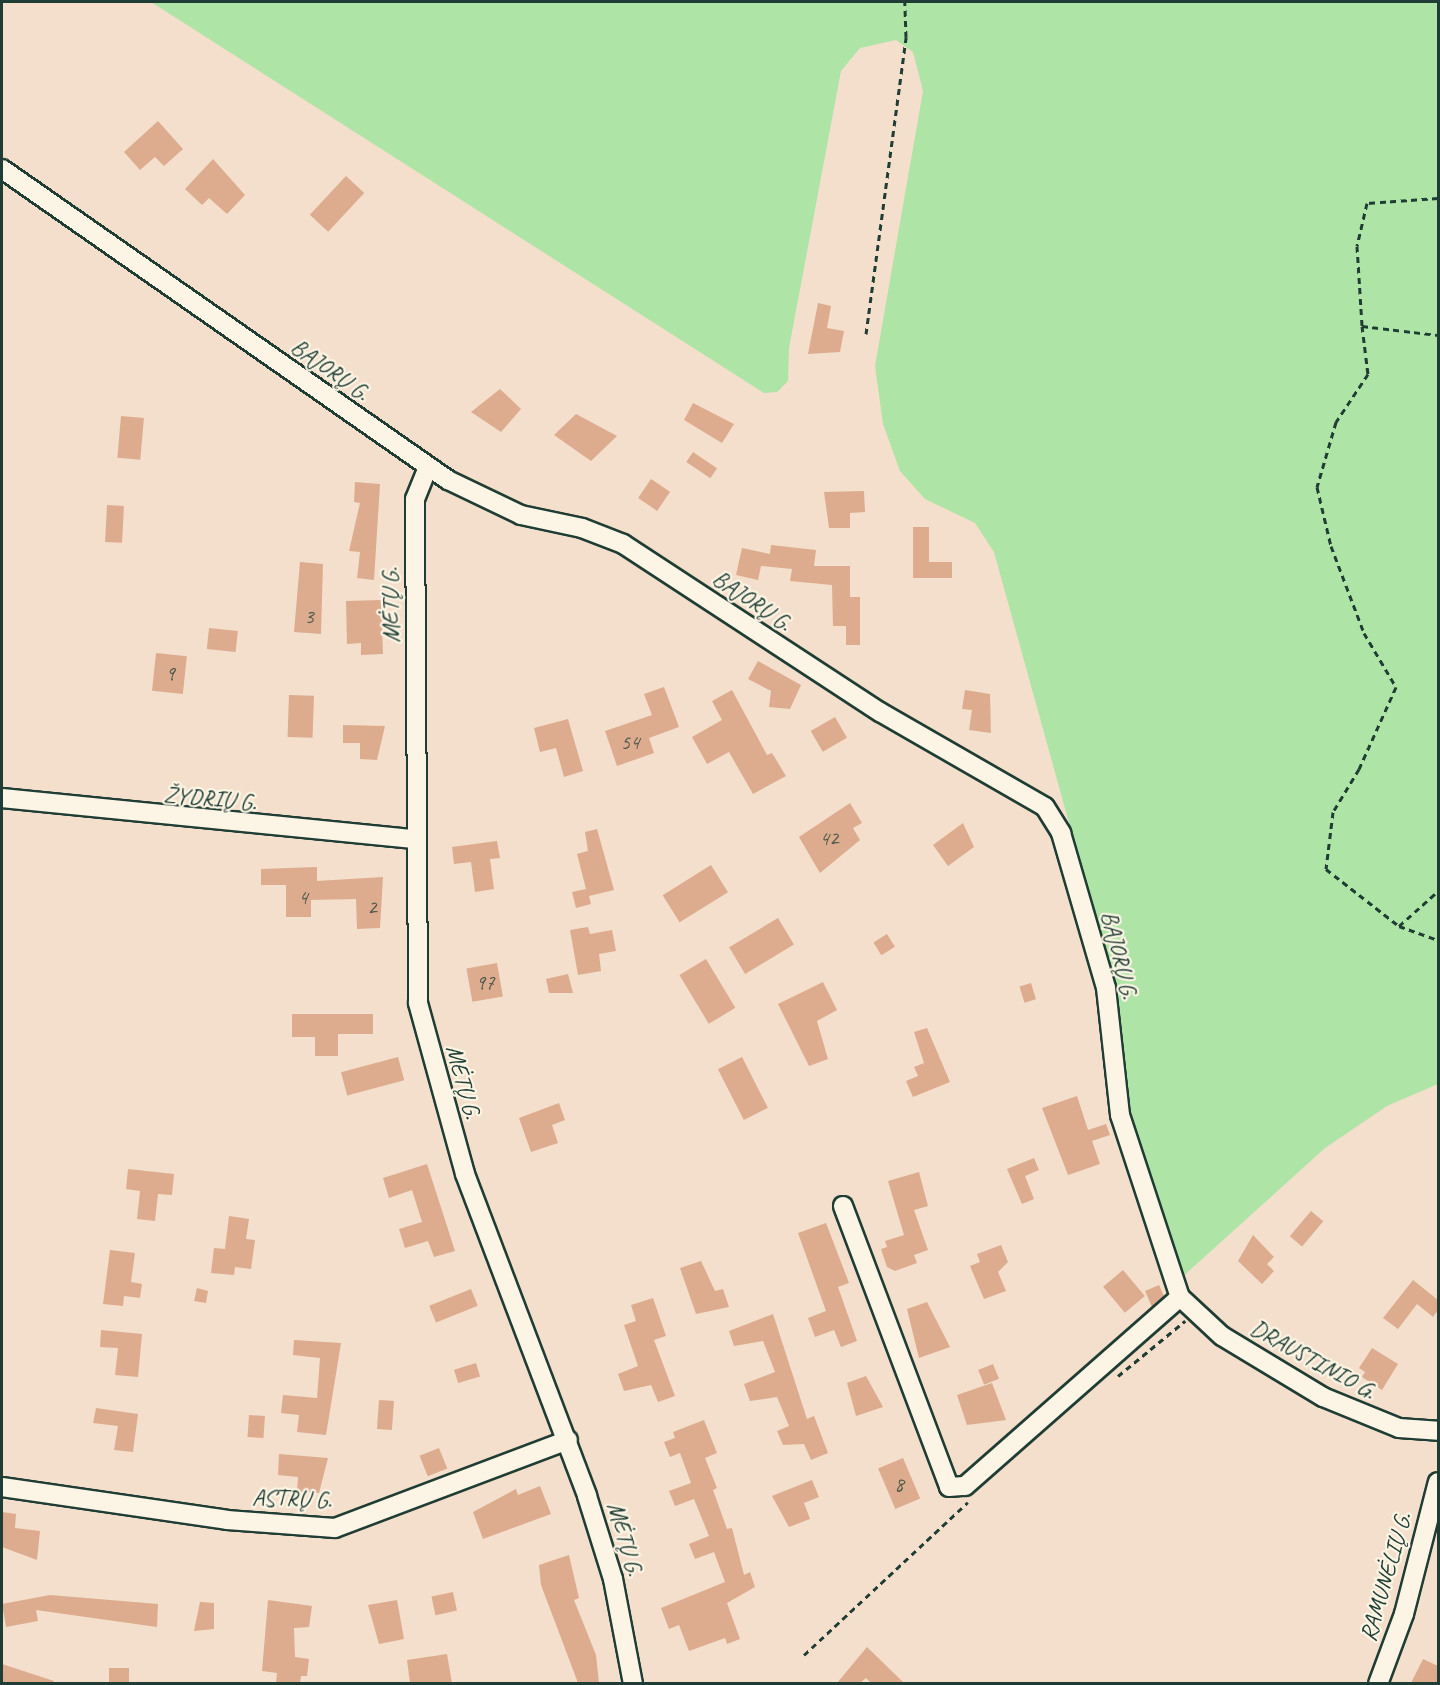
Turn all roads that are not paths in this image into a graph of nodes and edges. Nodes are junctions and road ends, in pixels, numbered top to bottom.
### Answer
1 (2, 170) edge
2 (428, 467) junction
3 (2, 798) edge
4 (415, 839) junction
5 (843, 1206) dead end
6 (1180, 1297) junction
7 (1438, 1431) edge
8 (568, 1440) junction
9 (1438, 1482) edge
10 (2, 1487) edge
11 (633, 1683) edge
12 (1378, 1683) edge

1 - 2 street, BAJORŲ G.
2 - 4 street, MĖTŲ G.
2 - 6 street, BAJORŲ G.
3 - 4 street, ŽYDRIŲ G.
4 - 8 street, MĖTŲ G.
5 - 6 street
6 - 7 street, DRAUSTINIO G.
8 - 10 street, ASTRŲ G.
8 - 11 street, MĖTŲ G.
9 - 12 street, RAMUNĖLIŲ G.

